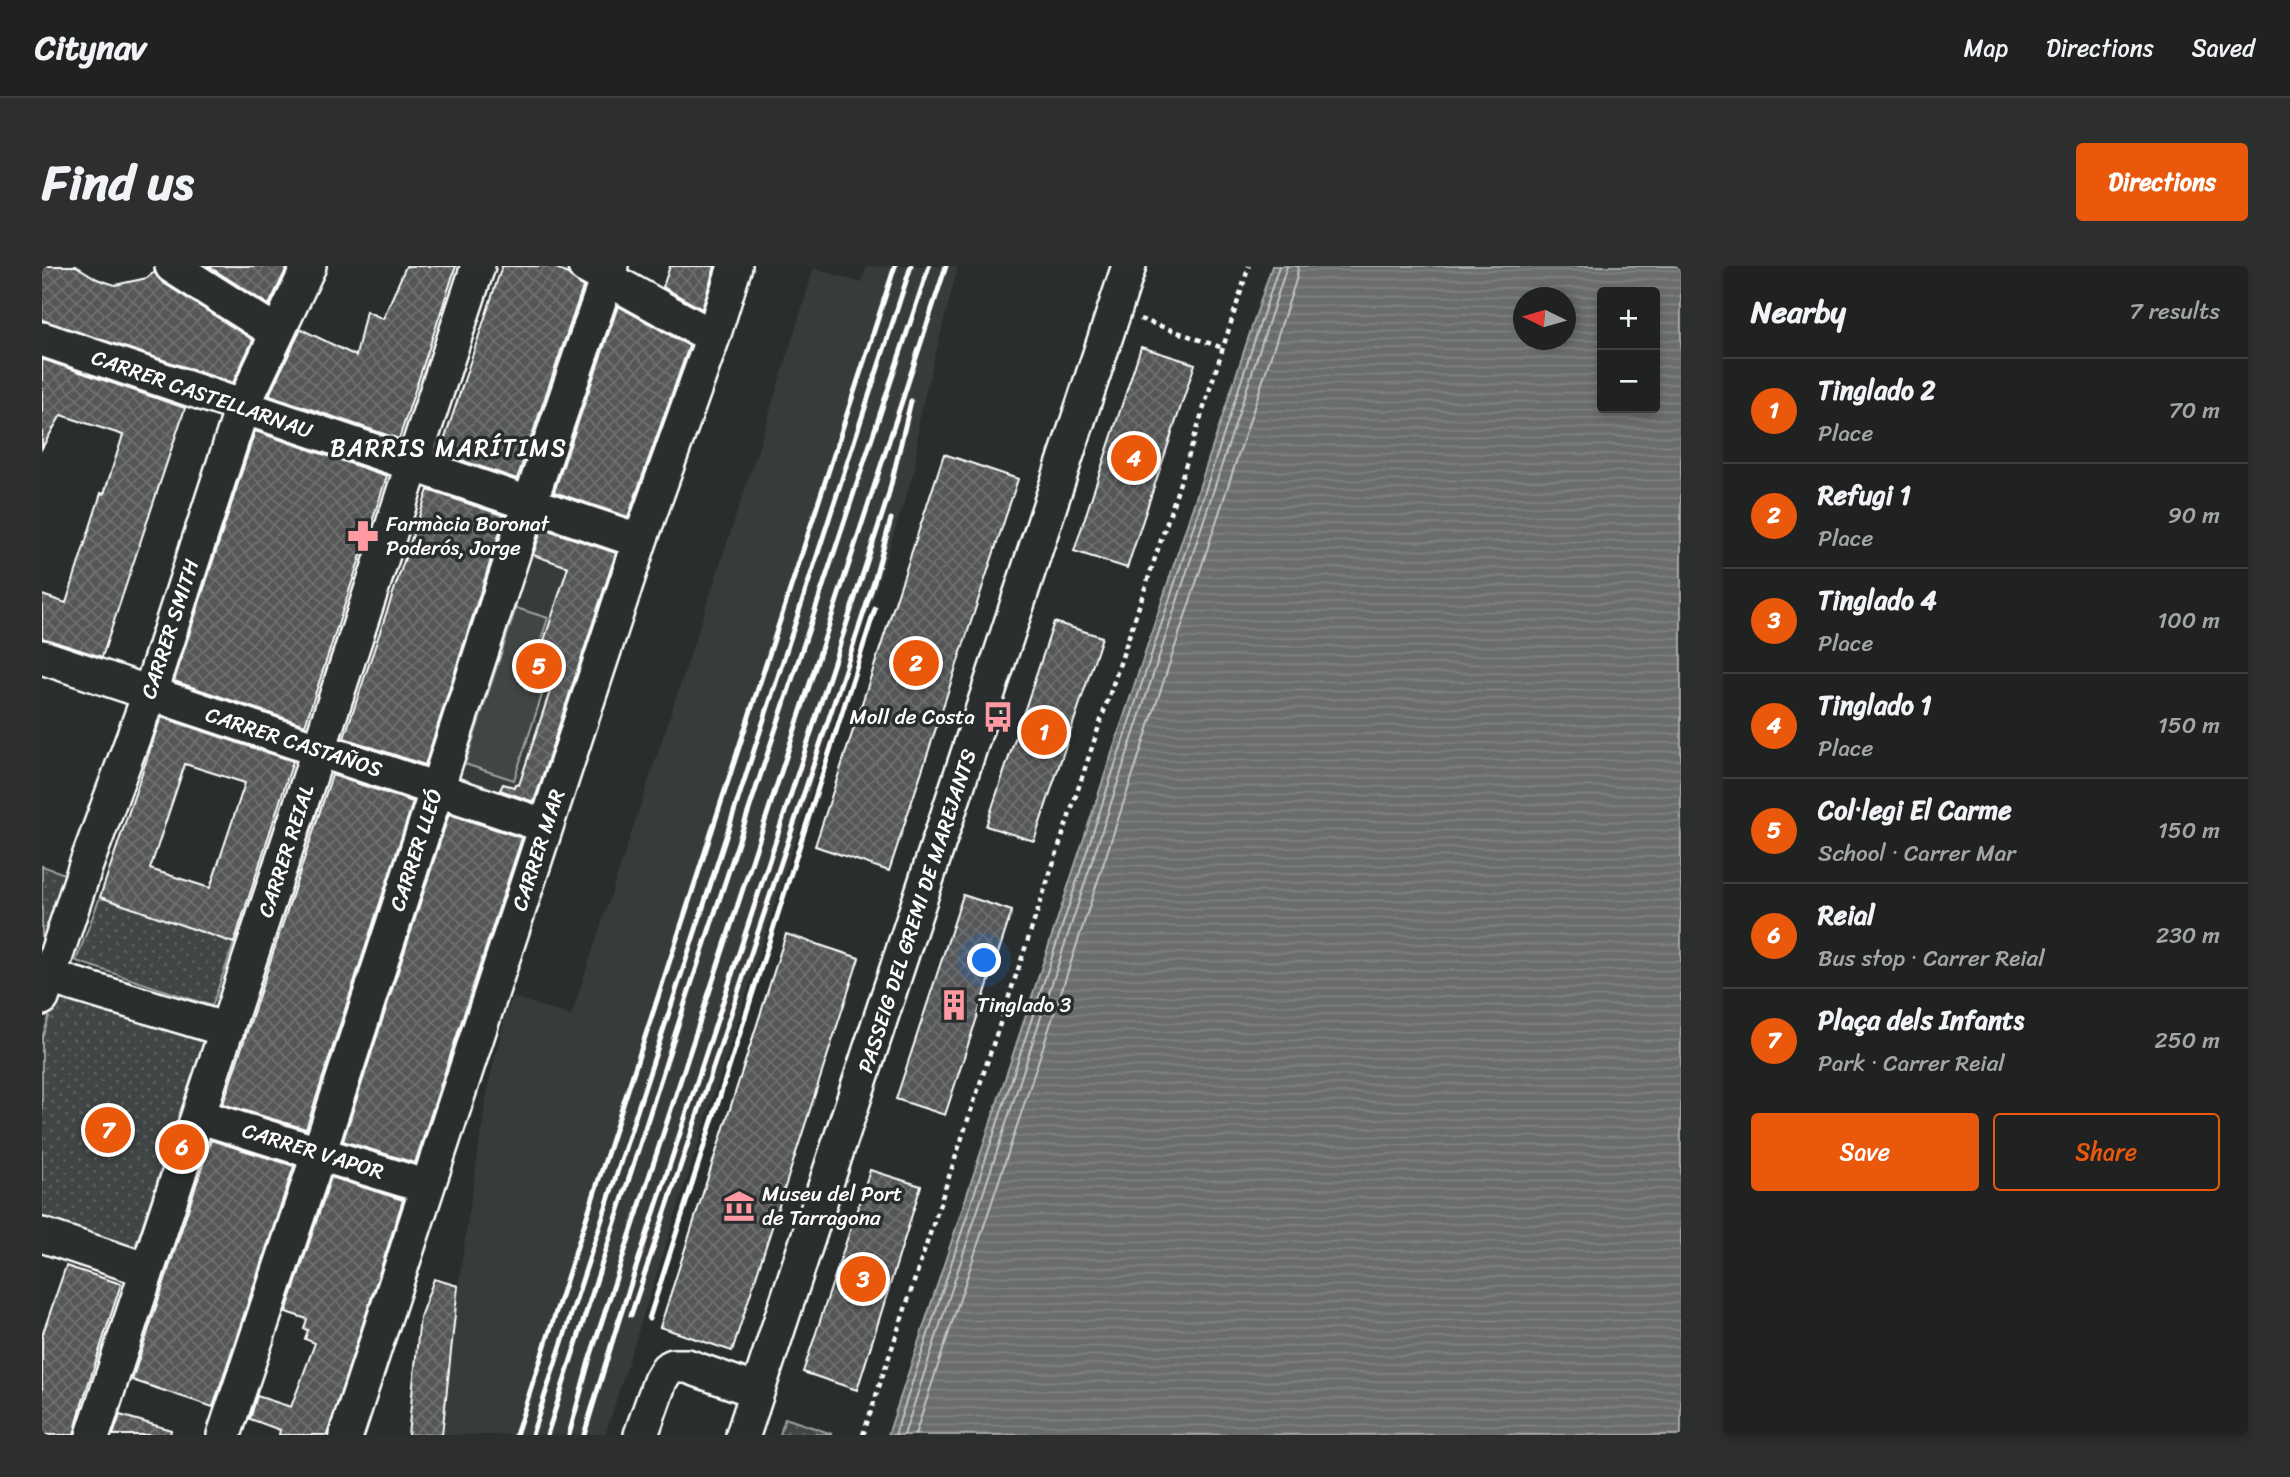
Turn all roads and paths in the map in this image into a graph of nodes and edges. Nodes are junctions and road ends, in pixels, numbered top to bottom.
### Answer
1 (172, 266) edge
2 (309, 266) edge
3 (478, 266) edge
4 (735, 266) edge
5 (1129, 266) edge
6 (1250, 266) edge
7 (601, 270) edge
8 (1135, 318) dead end
9 (276, 333) junction
10 (713, 337) junction
11 (42, 340) edge
12 (1223, 348) junction
13 (242, 408) junction
14 (414, 465) junction
15 (529, 505) junction
16 (640, 541) junction
17 (42, 657) edge
18 (149, 695) junction
19 (320, 749) junction
20 (435, 789) junction
21 (547, 825) junction
22 (46, 988) edge
23 (227, 1030) junction
24 (198, 1116) junction
25 (319, 1153) junction
26 (427, 1187) junction
27 (42, 1235) edge
28 (147, 1270) junction
29 (757, 1391) junction
30 (93, 1435) edge
31 (224, 1435) edge
32 (346, 1435) edge
33 (641, 1435) edge
34 (743, 1435) edge
35 (863, 1435) edge

1 - 9 street
2 - 9 street, CARRER SMITH
3 - 14 street, CARRER REIAL
4 - 10 street, CARRER MAR
5 - 29 street, PASSEIG DEL GREMI DE MAREJANTS
6 - 12 path
7 - 10 street
7 - 15 street, CARRER LLEÓ
8 - 12 path
9 - 13 street, CARRER SMITH
10 - 16 street, CARRER MAR
11 - 13 street, CARRER CASTELLARNAU
12 - 35 path
13 - 14 street, CARRER CASTELLARNAU
13 - 18 street, CARRER SMITH
14 - 15 street, CARRER CASTELLARNAU
14 - 19 street, CARRER REIAL
15 - 16 street, CARRER CASTELLARNAU
15 - 20 street, CARRER LLEÓ
16 - 21 street, CARRER MAR
17 - 18 street, CARRER CASTAÑOS
18 - 19 street, CARRER CASTAÑOS
18 - 22 street, CARRER SMITH
19 - 20 street, CARRER CASTAÑOS
19 - 23 street, CARRER REIAL
20 - 21 street, CARRER CASTAÑOS
20 - 25 street, CARRER LLEÓ
21 - 26 street, CARRER MAR
22 - 23 street
23 - 24 street, CARRER REIAL
24 - 25 street, CARRER VAPOR
24 - 28 street, CARRER REIAL
25 - 26 street, CARRER VAPOR
25 - 31 street, CARRER LLEÓ
26 - 32 street, CARRER MAR
27 - 28 street
28 - 30 street, CARRER REIAL
29 - 33 street
29 - 34 street, PASSEIG DEL GREMI DE MAREJANTS

